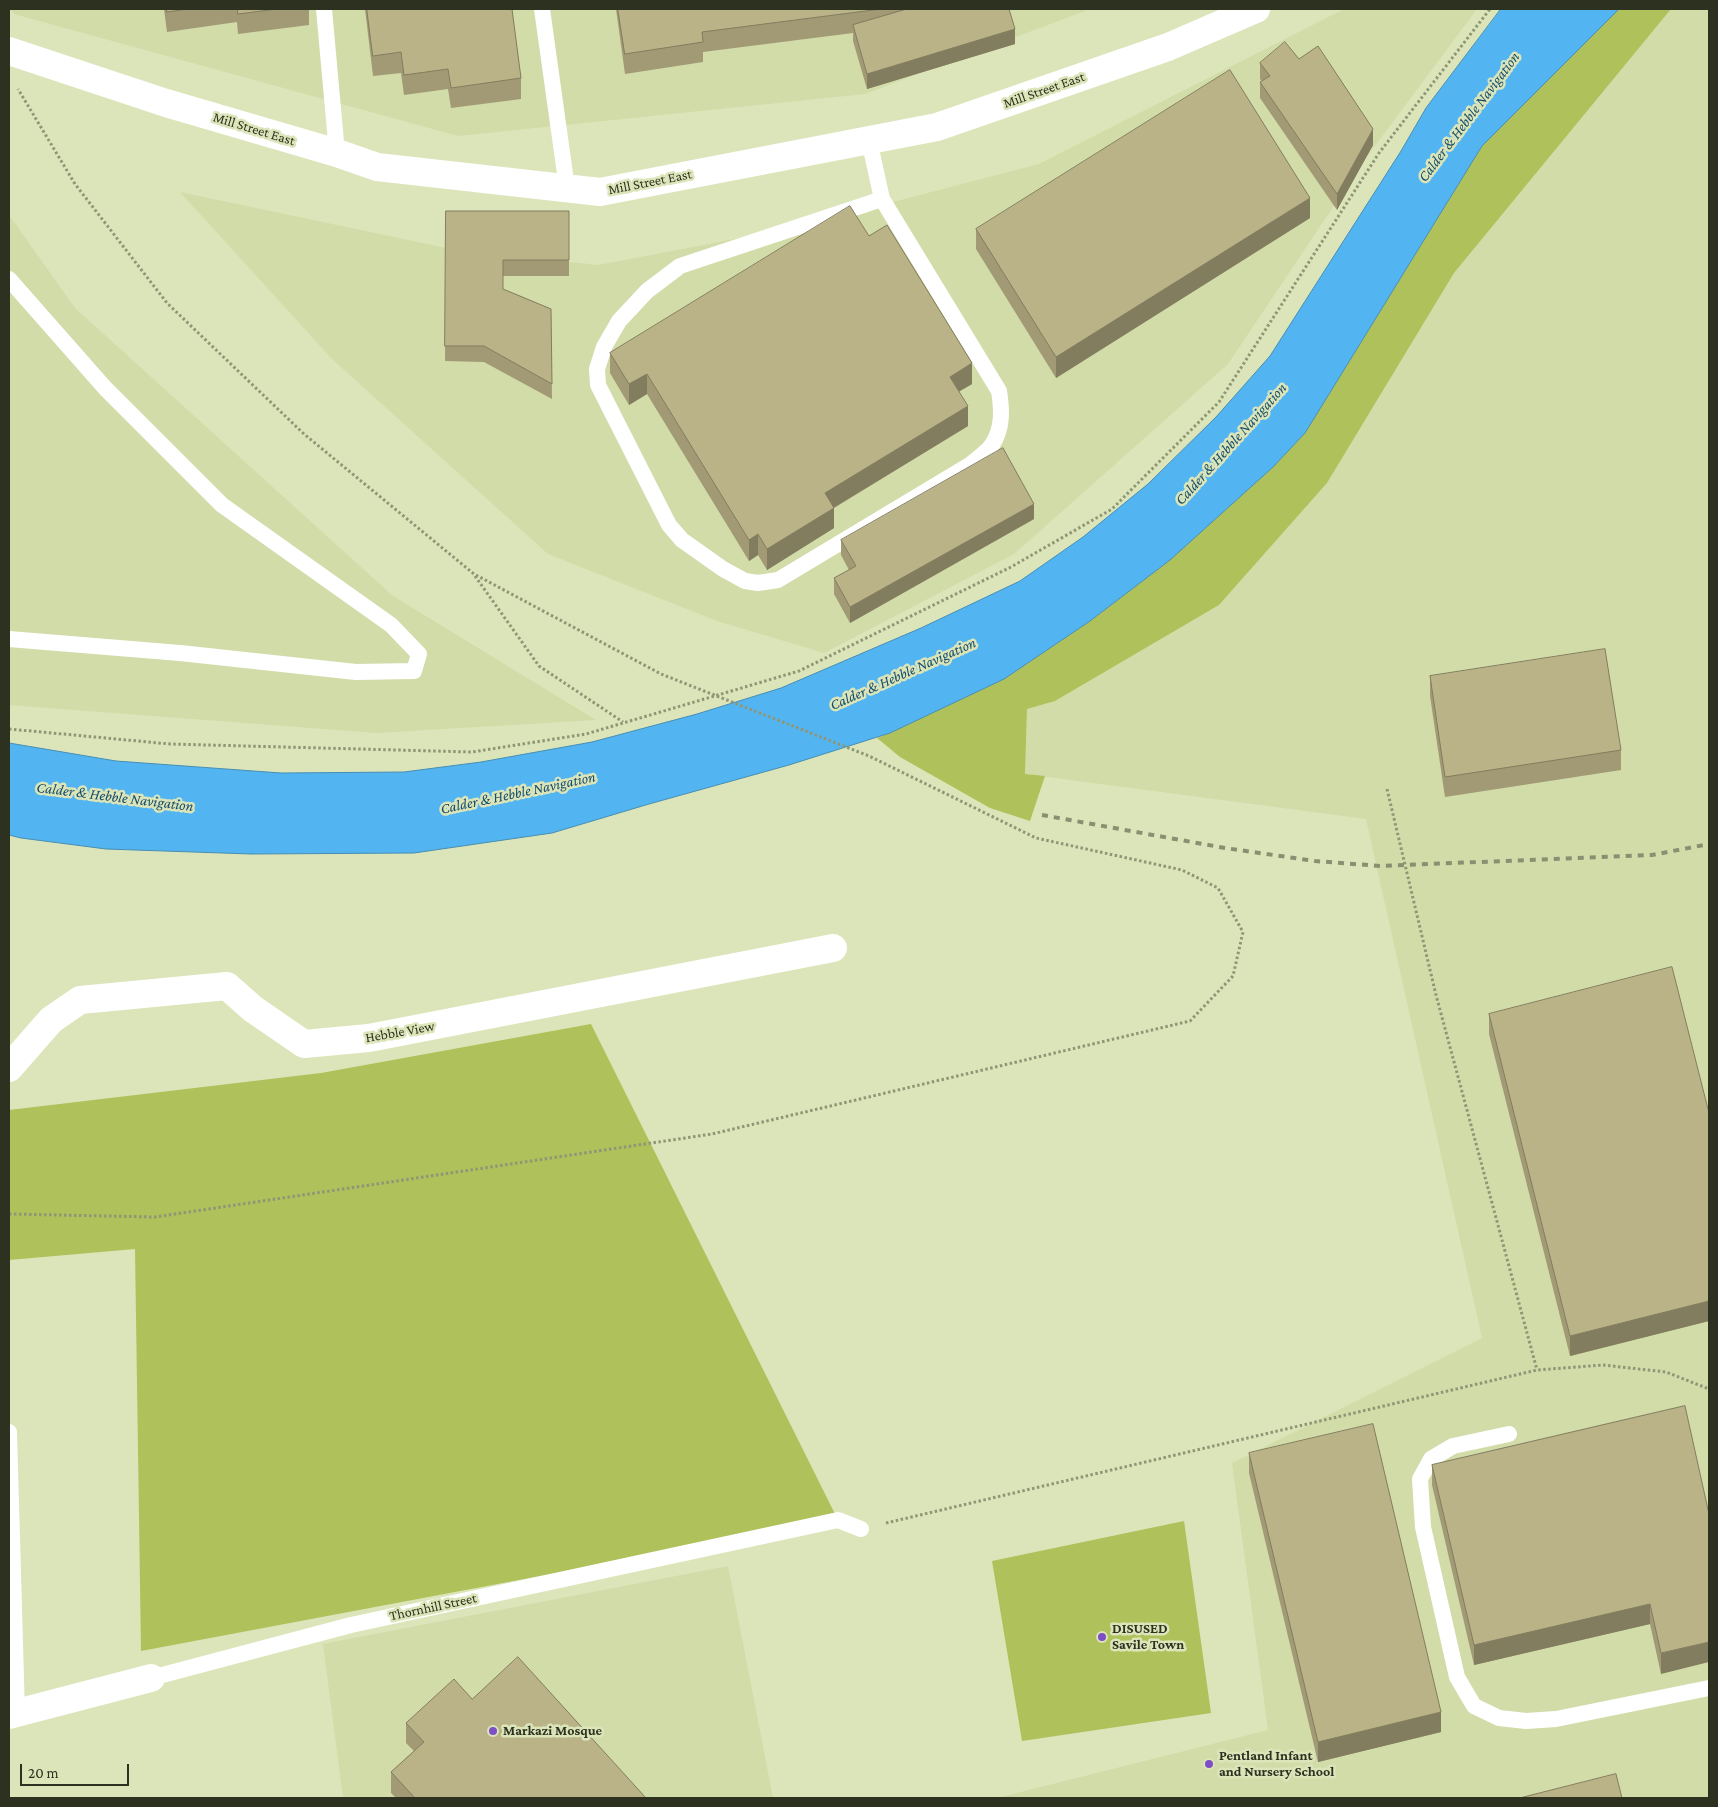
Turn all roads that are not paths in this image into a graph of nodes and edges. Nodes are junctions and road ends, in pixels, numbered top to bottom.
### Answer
1 (324, 9) edge
2 (542, 9) edge
3 (1256, 9) edge
4 (9, 51) edge
5 (869, 140) junction
6 (336, 153) junction
7 (567, 188) junction
8 (882, 199) junction
9 (9, 279) edge
10 (9, 639) edge
11 (833, 948) dead end
12 (9, 1068) edge
13 (9, 1432) edge
14 (1509, 1434) dead end
15 (861, 1529) road end
16 (151, 1678) joint
17 (1709, 1688) edge
18 (13, 1714) edge

1 - 6 lane
2 - 7 lane
3 - 5 street, Mill Street East
4 - 6 street, Mill Street East
5 - 7 street, Mill Street East
5 - 8 lane
6 - 7 street, Mill Street East
8 - 8 lane
9 - 10 lane
11 - 12 street, Hebble View
13 - 18 lane
14 - 17 lane
15 - 16 lane, Thornhill Street
16 - 18 street, Thornhill Street

